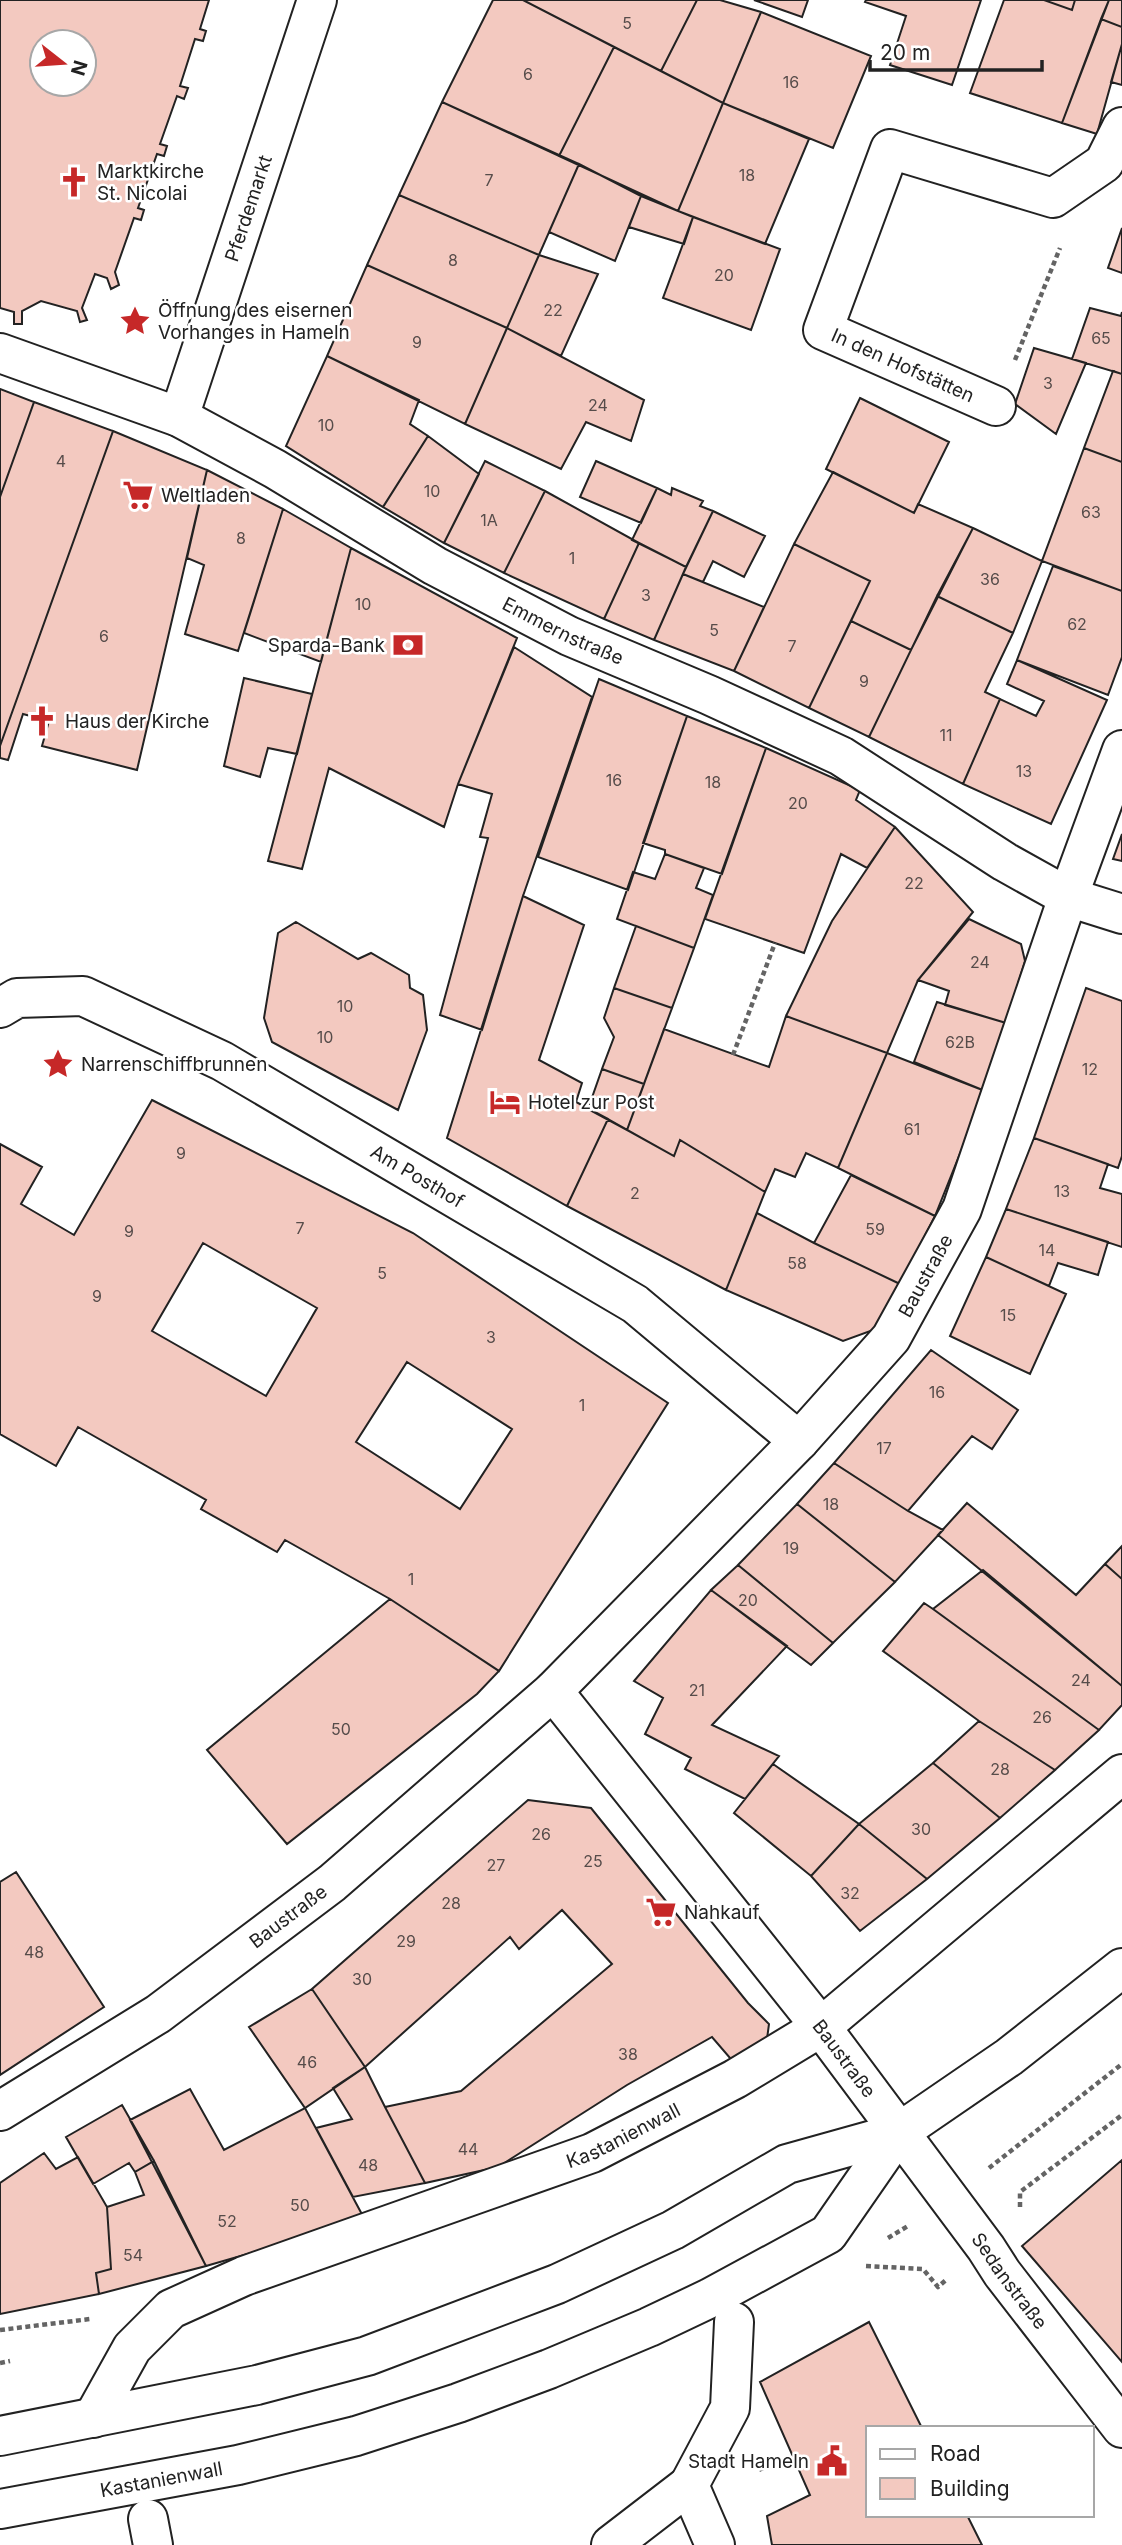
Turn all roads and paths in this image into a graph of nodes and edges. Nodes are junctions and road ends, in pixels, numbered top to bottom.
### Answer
1 (317, 0) edge
2 (1122, 127) edge
3 (1053, 198) junction
4 (0, 353) edge
5 (996, 406) joint
6 (179, 417) junction
7 (1122, 750) edge
8 (1068, 897) junction
9 (1122, 914) edge
10 (775, 943) dead end
11 (6, 999) edge
12 (733, 1055) dead end
13 (799, 1441) junction
14 (553, 1691) junction
15 (1122, 1774) edge
16 (1122, 1968) edge
17 (821, 2027) junction
18 (0, 2112) edge
19 (1122, 2115) edge
20 (898, 2133) junction
21 (986, 2248) junction
22 (860, 2266) dead end
23 (92, 2319) dead end
24 (734, 2322) dead end
25 (0, 2330) edge
26 (10, 2361) dead end
27 (0, 2363) edge
28 (93, 2418) junction
29 (1122, 2428) edge
30 (0, 2436) edge
31 (689, 2485) junction
32 (0, 2510) edge
33 (611, 2545) edge
34 (715, 2545) edge

1 - 6 street, Pferdemarkt
2 - 3 street
3 - 5 path, In den Hofstätten
3 - 5 street, In den Hofstätten
4 - 6 street, Emmernstraße
6 - 8 street, Emmernstraße
7 - 8 street, Baustraße
8 - 9 street, Emmernstraße
8 - 13 street, Baustraße
10 - 12 path
11 - 13 street, Am Posthof
13 - 14 street, Baustraße
14 - 17 street, Baustraße
14 - 18 street, Baustraße
15 - 17 street, Kastanienwall
16 - 20 street, Kastanienwall
17 - 20 street, Baustraße
17 - 28 street, Kastanienwall
19 - 21 path
20 - 21 street, Sedanstraße
20 - 28 street, Kastanienwall
20 - 32 street, Kastanienwall
21 - 22 path
21 - 29 street, Sedanstraße
23 - 25 path
24 - 31 street
26 - 27 path
28 - 30 street, Kastanienwall
31 - 33 street
31 - 34 street

